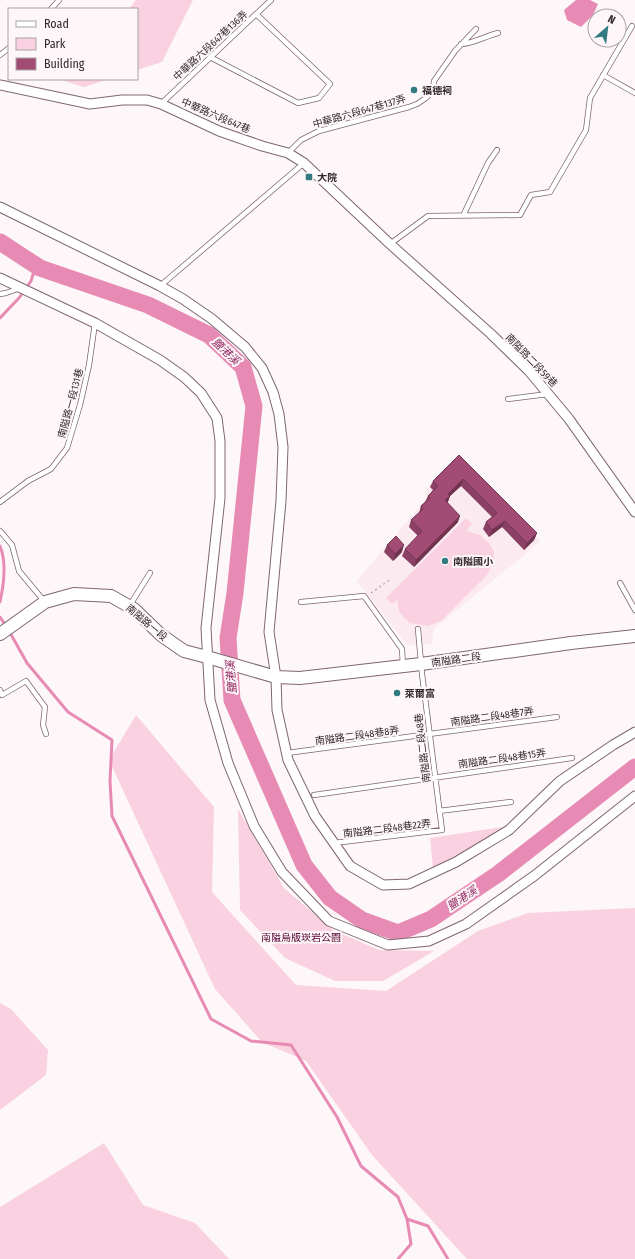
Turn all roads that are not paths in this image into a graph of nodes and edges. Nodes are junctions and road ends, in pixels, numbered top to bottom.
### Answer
1 (59, 0) edge
2 (271, 0) edge
3 (52, 8) edge
4 (256, 14) junction
5 (632, 26) dead end
6 (476, 29) dead end
7 (498, 33) dead end
8 (461, 44) junction
9 (8, 49) edge
10 (0, 55) edge
11 (210, 57) junction
12 (603, 75) junction
13 (0, 85) edge
14 (635, 93) edge
15 (160, 104) junction
16 (497, 150) dead end
17 (288, 153) junction
18 (304, 163) junction
19 (0, 207) edge
20 (463, 216) junction
21 (390, 244) junction
22 (0, 278) edge
23 (160, 286) junction
24 (20, 288) junction
25 (0, 294) edge
26 (94, 323) junction
27 (549, 394) junction
28 (508, 399) dead end
29 (0, 502) edge
30 (635, 512) edge
31 (0, 531) edge
32 (150, 572) dead end
33 (620, 583) dead end
34 (45, 602) junction
35 (300, 602) dead end
36 (129, 607) junction
37 (635, 610) edge
38 (418, 629) dead end
39 (0, 634) edge
40 (635, 636) edge
41 (207, 657) junction
42 (421, 664) junction
43 (403, 666) junction
44 (276, 677) junction
45 (0, 690) edge
46 (556, 717) dead end
47 (635, 732) edge
48 (46, 734) dead end
49 (430, 734) junction
50 (287, 753) junction
51 (572, 758) dead end
52 (434, 777) junction
53 (314, 795) dead end
54 (635, 796) edge
55 (511, 802) dead end
56 (439, 811) junction
57 (442, 830) joint
58 (334, 843) junction

1 - 3 lane
2 - 4 lane, 中華路六段647巷136弄
4 - 11 lane, 中華路六段647巷136弄
4 - 11 lane
5 - 12 lane
6 - 8 lane, 中華路六段647巷137弄
7 - 8 lane
8 - 17 lane, 中華路六段647巷137弄
9 - 10 lane
11 - 15 lane, 中華路六段647巷136弄
12 - 14 lane
12 - 20 lane
13 - 15 street, 中華路六段647巷
15 - 17 street, 中華路六段647巷
16 - 20 lane
17 - 18 street, 中華路六段647巷
18 - 21 street, 中華路六段647巷
18 - 23 lane
19 - 23 street
20 - 21 lane
21 - 27 street, 南隘路二段59巷
22 - 24 street
23 - 44 street
24 - 25 lane
24 - 26 street
26 - 29 lane, 南隘路一段131巷
26 - 41 street
27 - 28 lane
27 - 30 street, 南隘路二段59巷
31 - 34 lane
32 - 36 lane
33 - 37 lane
34 - 36 street, 南隘路一段
34 - 39 street, 南隘路一段
35 - 43 lane
36 - 41 street, 南隘路一段
38 - 42 lane, 南隘路二段48巷
40 - 42 street, 南隘路二段
41 - 44 street, 南隘路一段
41 - 54 street
42 - 43 street, 南隘路二段
42 - 49 lane, 南隘路二段48巷
43 - 44 street, 南隘路二段
44 - 50 street
45 - 48 lane
46 - 49 lane, 南隘路二段48巷7弄
47 - 58 street
49 - 50 lane, 南隘路二段48巷8弄
49 - 52 lane, 南隘路二段48巷
50 - 58 street
51 - 52 lane, 南隘路二段48巷15弄
52 - 53 lane, 南隘路二段48巷15弄
52 - 56 lane, 南隘路二段48巷
55 - 56 lane
56 - 57 lane, 南隘路二段48巷
57 - 58 lane, 南隘路二段48巷22弄

